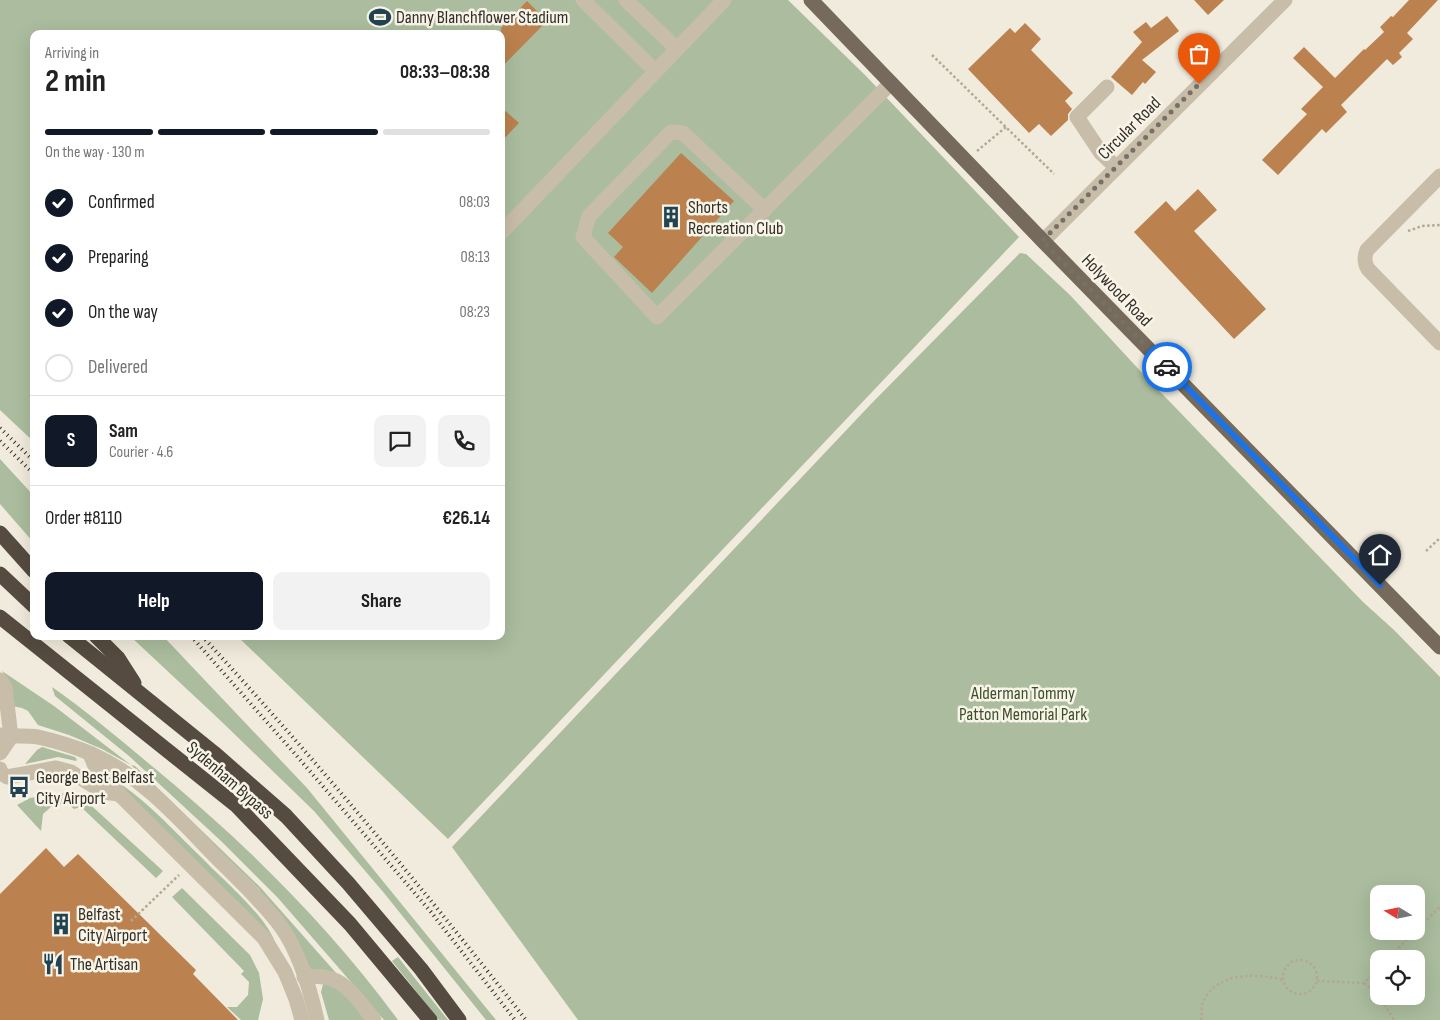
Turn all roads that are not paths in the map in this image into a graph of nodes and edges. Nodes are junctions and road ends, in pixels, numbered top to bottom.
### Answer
1 (583, 0) edge
2 (626, 0) edge
3 (724, 0) edge
4 (811, 0) edge
5 (1285, 0) edge
6 (677, 49) junction
7 (655, 71) junction
8 (891, 83) junction
9 (1107, 87) dead end
10 (1116, 167) junction
11 (1440, 176) edge
12 (765, 210) junction
13 (505, 229) edge
14 (1042, 241) junction
15 (1440, 343) edge
16 (0, 533) edge
17 (30, 567) edge
18 (0, 574) edge
19 (30, 602) edge
20 (0, 617) edge
21 (74, 640) edge
22 (100, 640) edge
23 (1440, 647) edge
24 (0, 680) edge
25 (142, 694) junction
26 (6, 736) edge
27 (0, 754) edge
28 (90, 754) junction
29 (0, 769) edge
30 (119, 794) junction
31 (304, 977) junction
32 (302, 1020) edge
33 (316, 1020) edge
34 (374, 1020) edge
35 (430, 1020) edge
36 (459, 1020) edge

1 - 7 street
2 - 6 street
3 - 6 street
4 - 8 main road, Holywood Road
5 - 10 street, Circular Road
6 - 7 street
7 - 13 street
8 - 12 street
8 - 14 main road, Holywood Road
9 - 10 street
10 - 14 street, Circular Road
11 - 15 street
12 - 12 street
14 - 23 main road, Holywood Road
16 - 17 highway
18 - 19 highway
20 - 35 highway, Sydenham Bypass
21 - 25 highway, Sydenham Bypass
22 - 25 highway
24 - 26 street
25 - 36 highway, Sydenham Bypass
26 - 27 street
26 - 28 street
28 - 30 street
28 - 31 street
29 - 30 street
30 - 32 street
31 - 33 street
31 - 34 street

